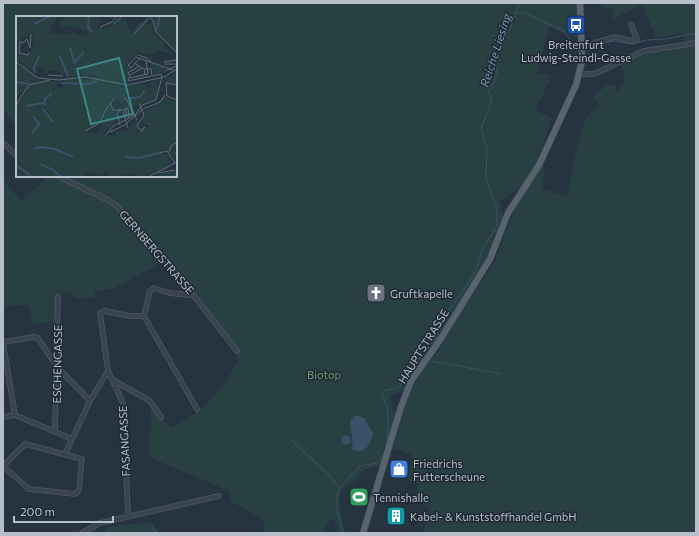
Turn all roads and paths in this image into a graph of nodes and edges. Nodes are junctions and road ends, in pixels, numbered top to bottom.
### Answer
1 (580, 3) edge
2 (631, 24) dead end
3 (696, 43) edge
4 (581, 47) junction
5 (580, 74) junction
6 (3, 143) edge
7 (16, 155) edge
8 (60, 177) edge
9 (192, 293) junction
10 (58, 298) dead end
11 (144, 316) junction
12 (3, 342) edge
13 (237, 351) dead end
14 (57, 367) junction
15 (108, 371) junction
16 (113, 380) junction
17 (90, 401) junction
18 (197, 409) dead end
19 (15, 415) junction
20 (3, 417) edge
21 (161, 417) dead end
22 (55, 431) junction
23 (72, 439) junction
24 (66, 454) junction
25 (3, 466) edge
26 (219, 496) dead end
27 (128, 515) junction
28 (82, 533) edge
29 (363, 533) edge

1 - 4 main road, HAUPTSTRASSE
2 - 4 street
3 - 5 street
4 - 5 main road, HAUPTSTRASSE
5 - 29 main road, HAUPTSTRASSE
6 - 7 street
8 - 9 street, GERNBERGSTRASSE
9 - 11 street
9 - 13 street, GERNBERGSTRASSE
10 - 14 street, ESCHENGASSE
11 - 15 street
11 - 18 street
12 - 14 street
12 - 19 street
14 - 17 street
14 - 22 street, ESCHENGASSE
15 - 16 street, FASANGASSE
15 - 17 street
16 - 21 street
16 - 27 street, FASANGASSE
17 - 23 street
19 - 20 street
19 - 22 street
22 - 23 street
23 - 24 street
24 - 25 street
24 - 25 street
26 - 27 street
27 - 28 street

